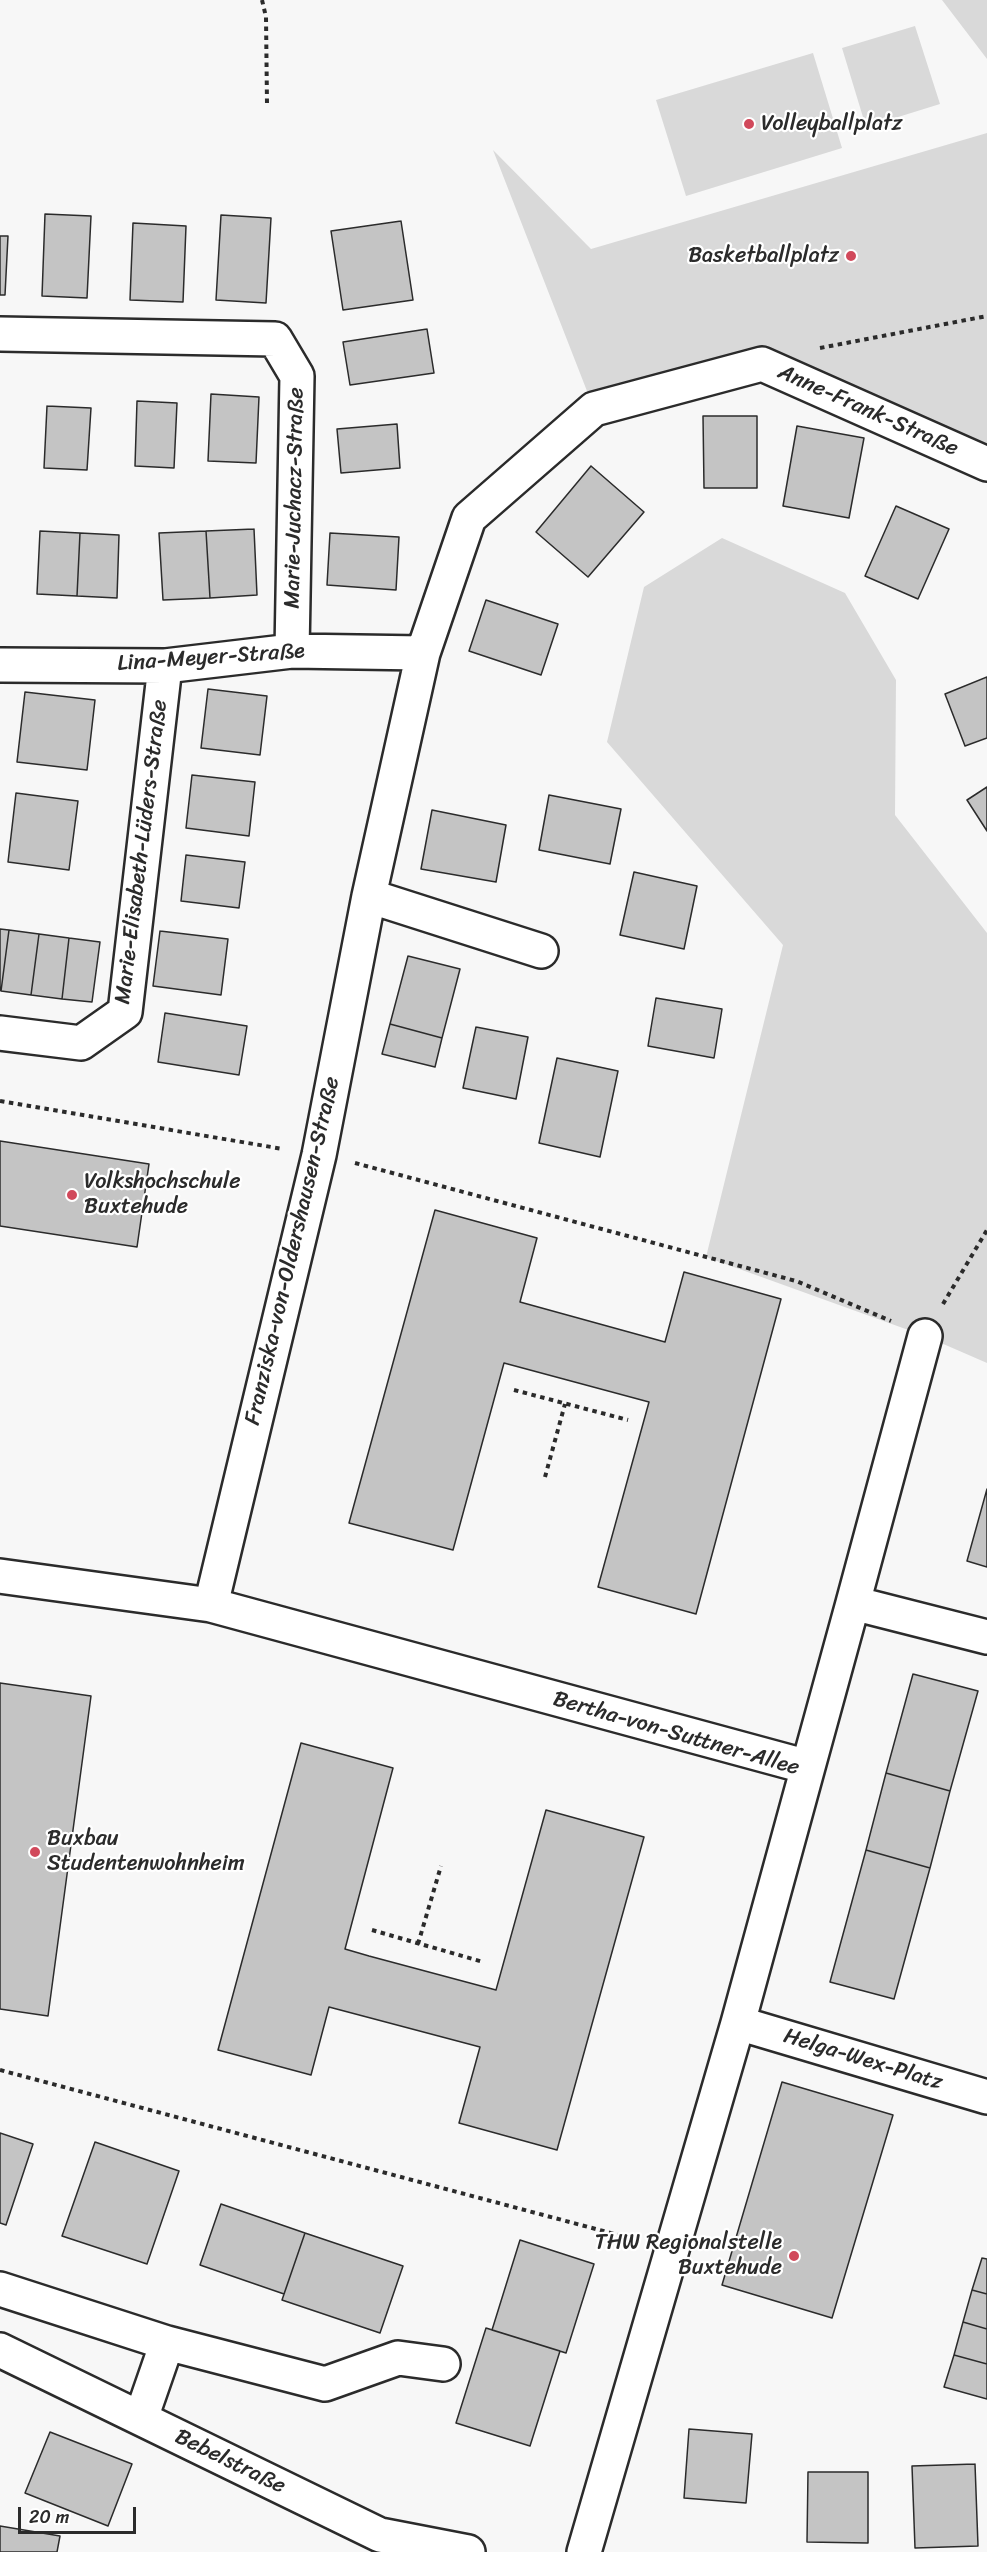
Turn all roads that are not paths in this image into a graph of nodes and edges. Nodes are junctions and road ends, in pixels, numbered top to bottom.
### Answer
1 (0, 334) edge
2 (987, 464) edge
3 (292, 651) junction
4 (423, 653) junction
5 (0, 665) edge
6 (165, 666) junction
7 (369, 896) junction
8 (541, 951) dead end
9 (0, 1033) edge
10 (925, 1336) road end
11 (0, 1576) edge
12 (853, 1603) junction
13 (211, 1605) junction
14 (987, 1637) edge
15 (808, 1767) junction
16 (738, 2023) junction
17 (987, 2097) edge
18 (0, 2289) edge
19 (166, 2343) junction
20 (0, 2350) edge
21 (444, 2364) dead end
22 (141, 2418) junction
23 (379, 2543) edge
24 (468, 2552) edge
25 (584, 2552) edge

1 - 3 street, Marie-Juchacz-Straße
2 - 4 street, Anne-Frank-Straße
3 - 4 street, Lina-Meyer-Straße
3 - 6 street, Lina-Meyer-Straße
4 - 7 street, Franziska-von-Oldershausen-Straße
5 - 6 street, Lina-Meyer-Straße
6 - 9 street, Marie-Elisabeth-Lüders-Straße
7 - 8 street
7 - 13 street, Franziska-von-Oldershausen-Straße
10 - 12 street
11 - 13 street, Bertha-von-Suttner-Allee
12 - 14 street
12 - 15 street
13 - 15 street, Bertha-von-Suttner-Allee
15 - 16 street, Bertha-von-Suttner-Allee
16 - 17 street, Helga-Wex-Platz
16 - 25 street, Bertha-von-Suttner-Allee
18 - 19 street
19 - 21 street
19 - 22 street
20 - 22 street, Bebelstraße
22 - 23 street, Bebelstraße
23 - 24 street, Bebelstraße

